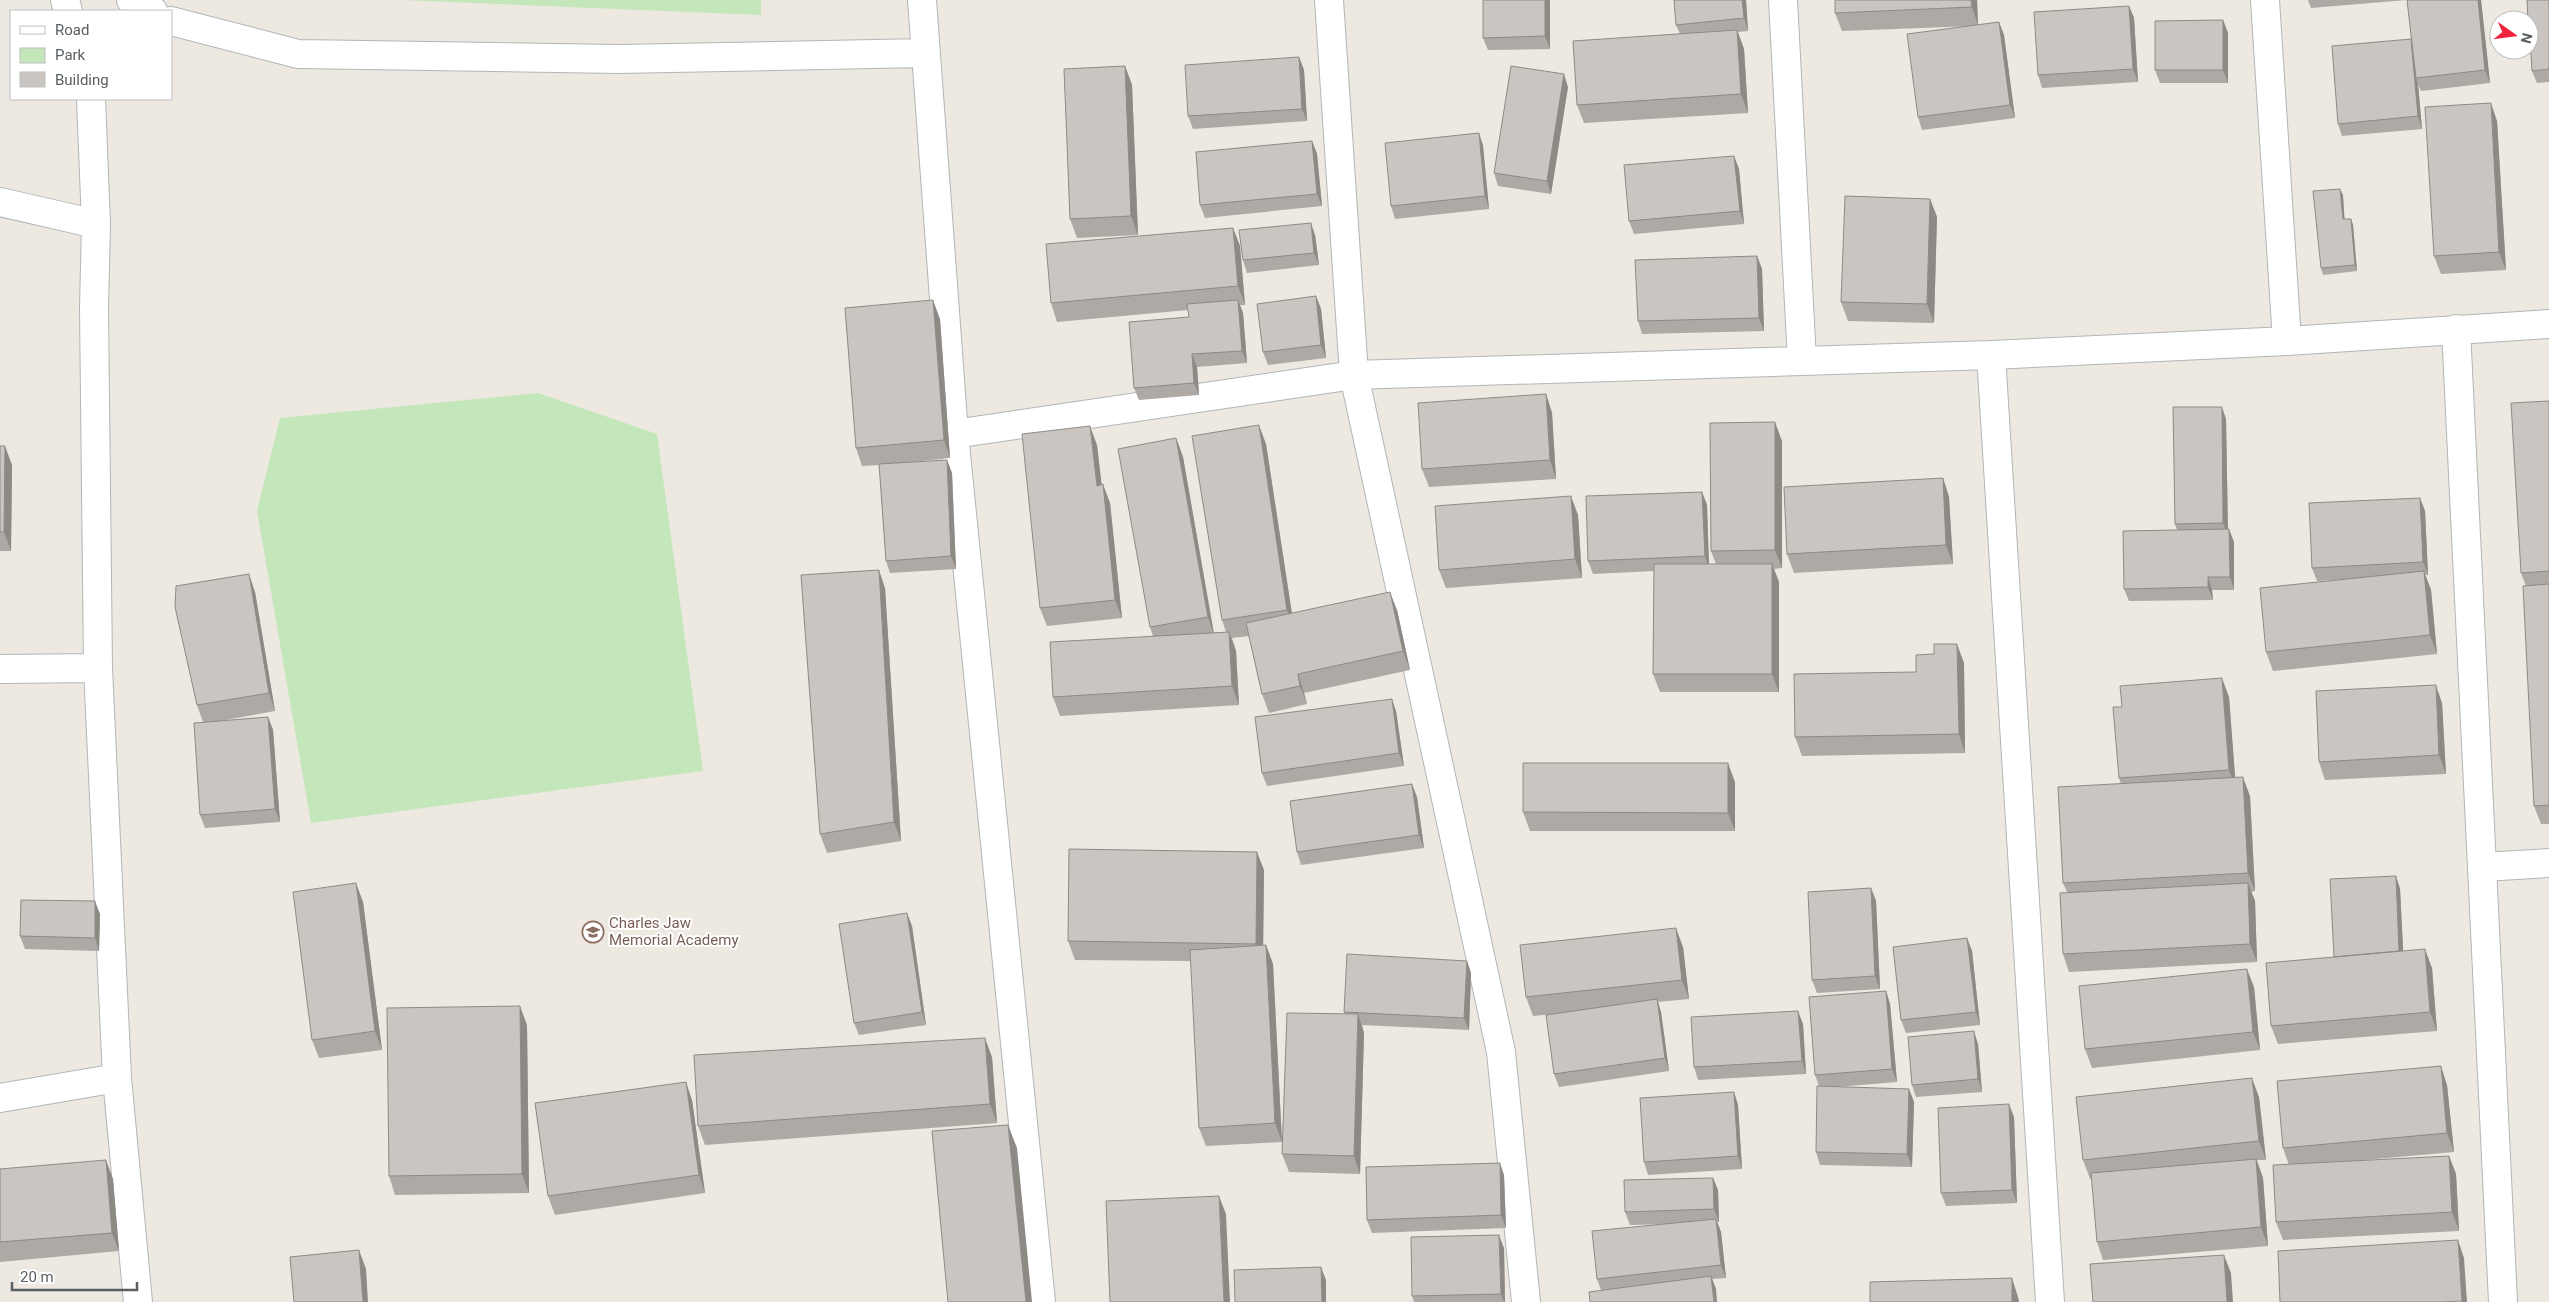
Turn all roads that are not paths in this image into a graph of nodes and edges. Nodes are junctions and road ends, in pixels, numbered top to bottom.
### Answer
1 (131, 0) edge
2 (922, 0) edge
3 (1329, 0) edge
4 (1783, 0) edge
5 (2265, 0) edge
6 (150, 10) edge
7 (172, 21) edge
8 (925, 53) junction
9 (91, 100) edge
10 (0, 202) edge
11 (96, 224) junction
12 (2549, 324) edge
13 (2456, 329) junction
14 (2287, 342) junction
15 (1991, 355) junction
16 (1802, 361) junction
17 (1354, 375) junction
18 (954, 434) junction
19 (98, 668) junction
20 (0, 669) edge
21 (2549, 863) edge
22 (2483, 867) junction
23 (117, 1078) junction
24 (0, 1098) edge
25 (138, 1302) edge
26 (1041, 1302) edge
27 (1526, 1302) edge
28 (2050, 1302) edge
29 (2503, 1302) edge

1 - 6 street
2 - 8 street
3 - 17 street
4 - 16 street
5 - 14 street
7 - 8 street
8 - 18 street
9 - 11 street
10 - 11 street
11 - 19 street
12 - 13 street
13 - 14 street
13 - 22 street
14 - 15 street
15 - 16 street
15 - 28 street
16 - 17 street
17 - 18 street
17 - 27 street
18 - 26 street
19 - 20 street
19 - 23 street
21 - 22 street
22 - 29 street
23 - 24 street
23 - 25 street

